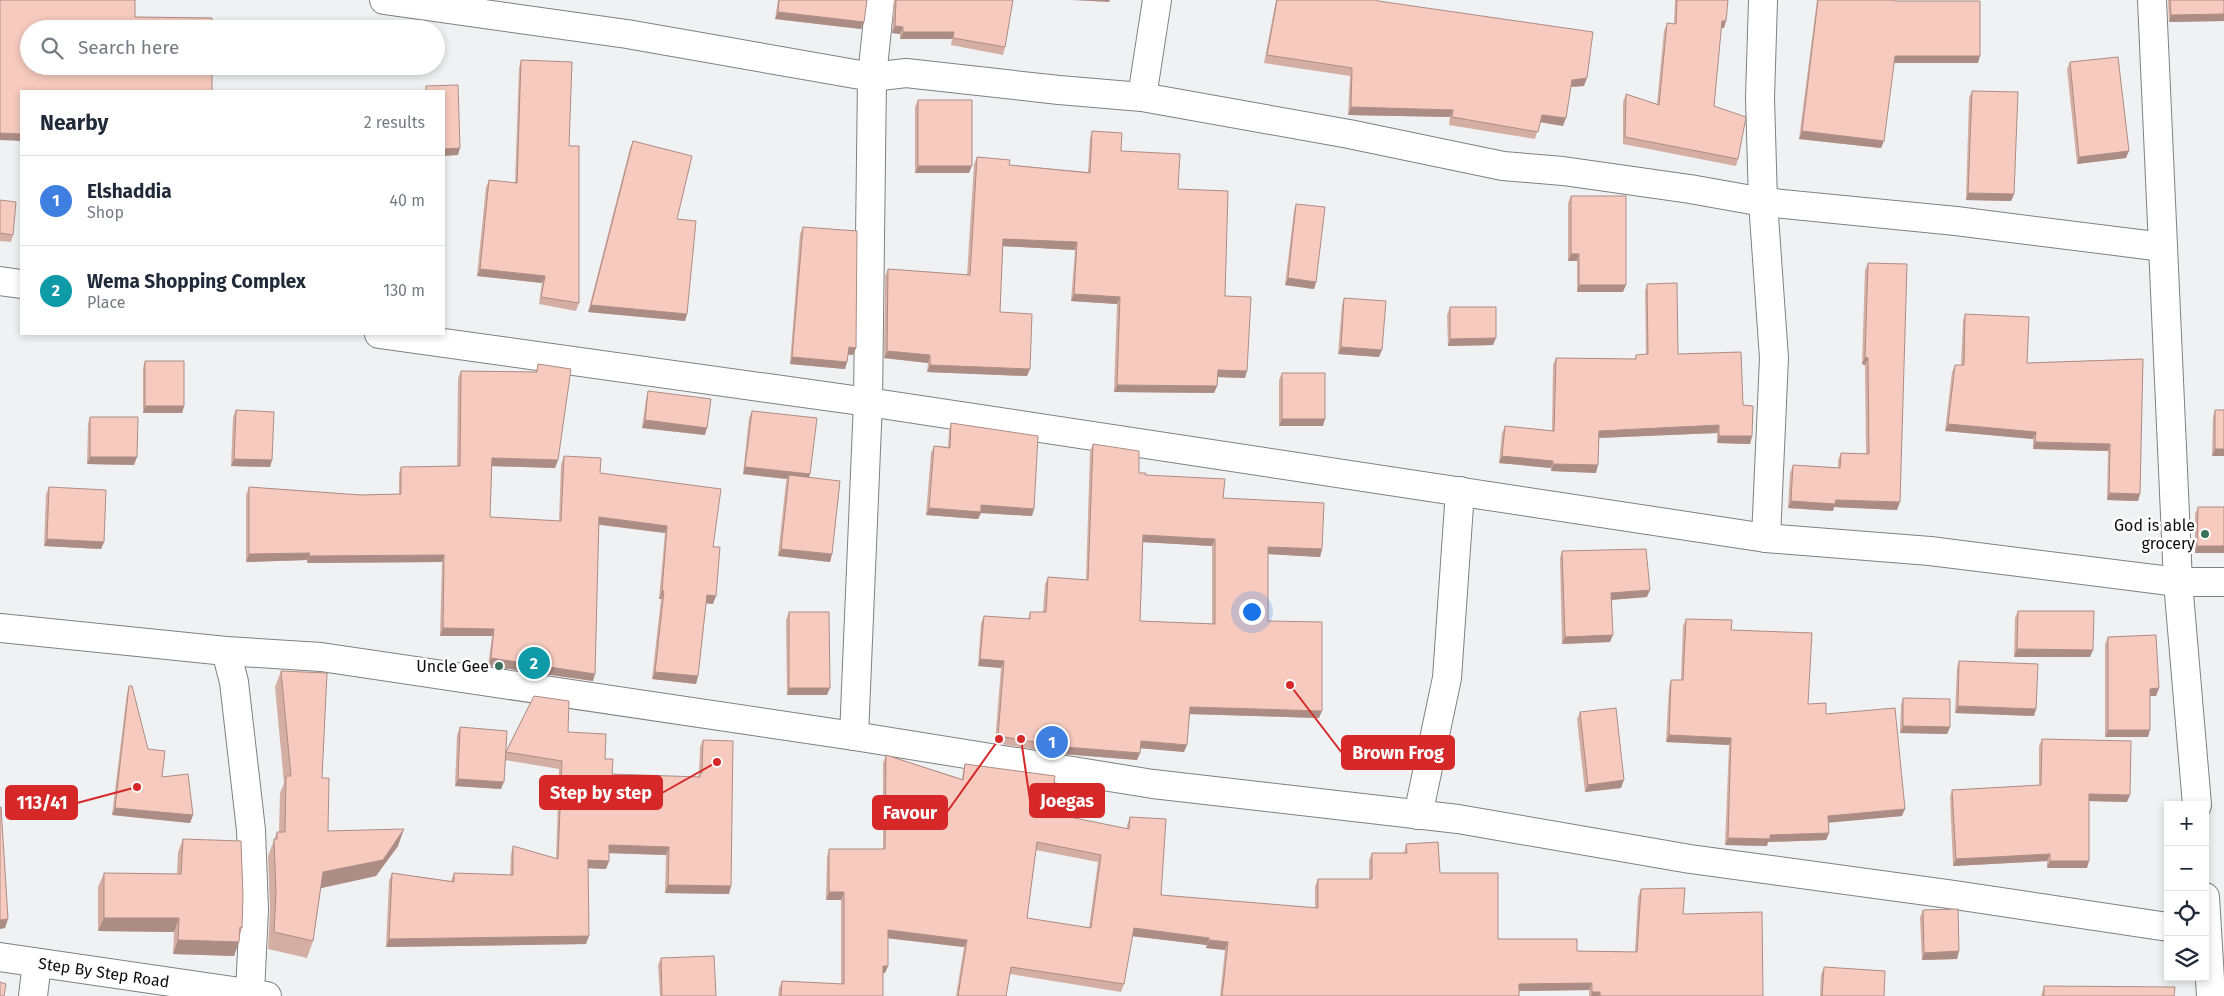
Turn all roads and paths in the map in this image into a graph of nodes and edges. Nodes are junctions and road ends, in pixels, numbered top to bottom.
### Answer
1 (384, 0) edge
2 (880, 0) edge
3 (1157, 0) edge
4 (1763, 0) edge
5 (2152, 0) edge
6 (872, 78) junction
7 (1142, 97) junction
8 (1763, 202) junction
9 (2164, 247) junction
10 (0, 281) edge
11 (20, 284) edge
12 (386, 335) edge
13 (868, 402) junction
14 (1460, 491) junction
15 (1766, 538) junction
16 (2178, 582) junction
17 (2224, 582) edge
18 (0, 628) edge
19 (226, 651) junction
20 (854, 736) junction
21 (2197, 801) edge
22 (1418, 815) junction
23 (2209, 915) edge
24 (2164, 925) edge
25 (2213, 933) edge
26 (0, 958) edge
27 (37, 963) junction
28 (259, 994) edge
29 (33, 996) edge
30 (2211, 996) edge

1 - 6 street
2 - 6 street
3 - 7 street
4 - 8 street
5 - 9 street
6 - 7 street
6 - 13 street
7 - 8 street
8 - 9 street
8 - 15 street
9 - 16 street
10 - 11 street
12 - 13 street
13 - 14 street
13 - 20 street
14 - 15 street
14 - 22 street
15 - 16 street
16 - 17 street
16 - 21 street
18 - 19 street
19 - 20 street
19 - 28 street
20 - 22 street
22 - 24 street
23 - 25 street
25 - 30 street
26 - 27 street, Step By Step Road
27 - 28 street, Step By Step Road
27 - 29 street

